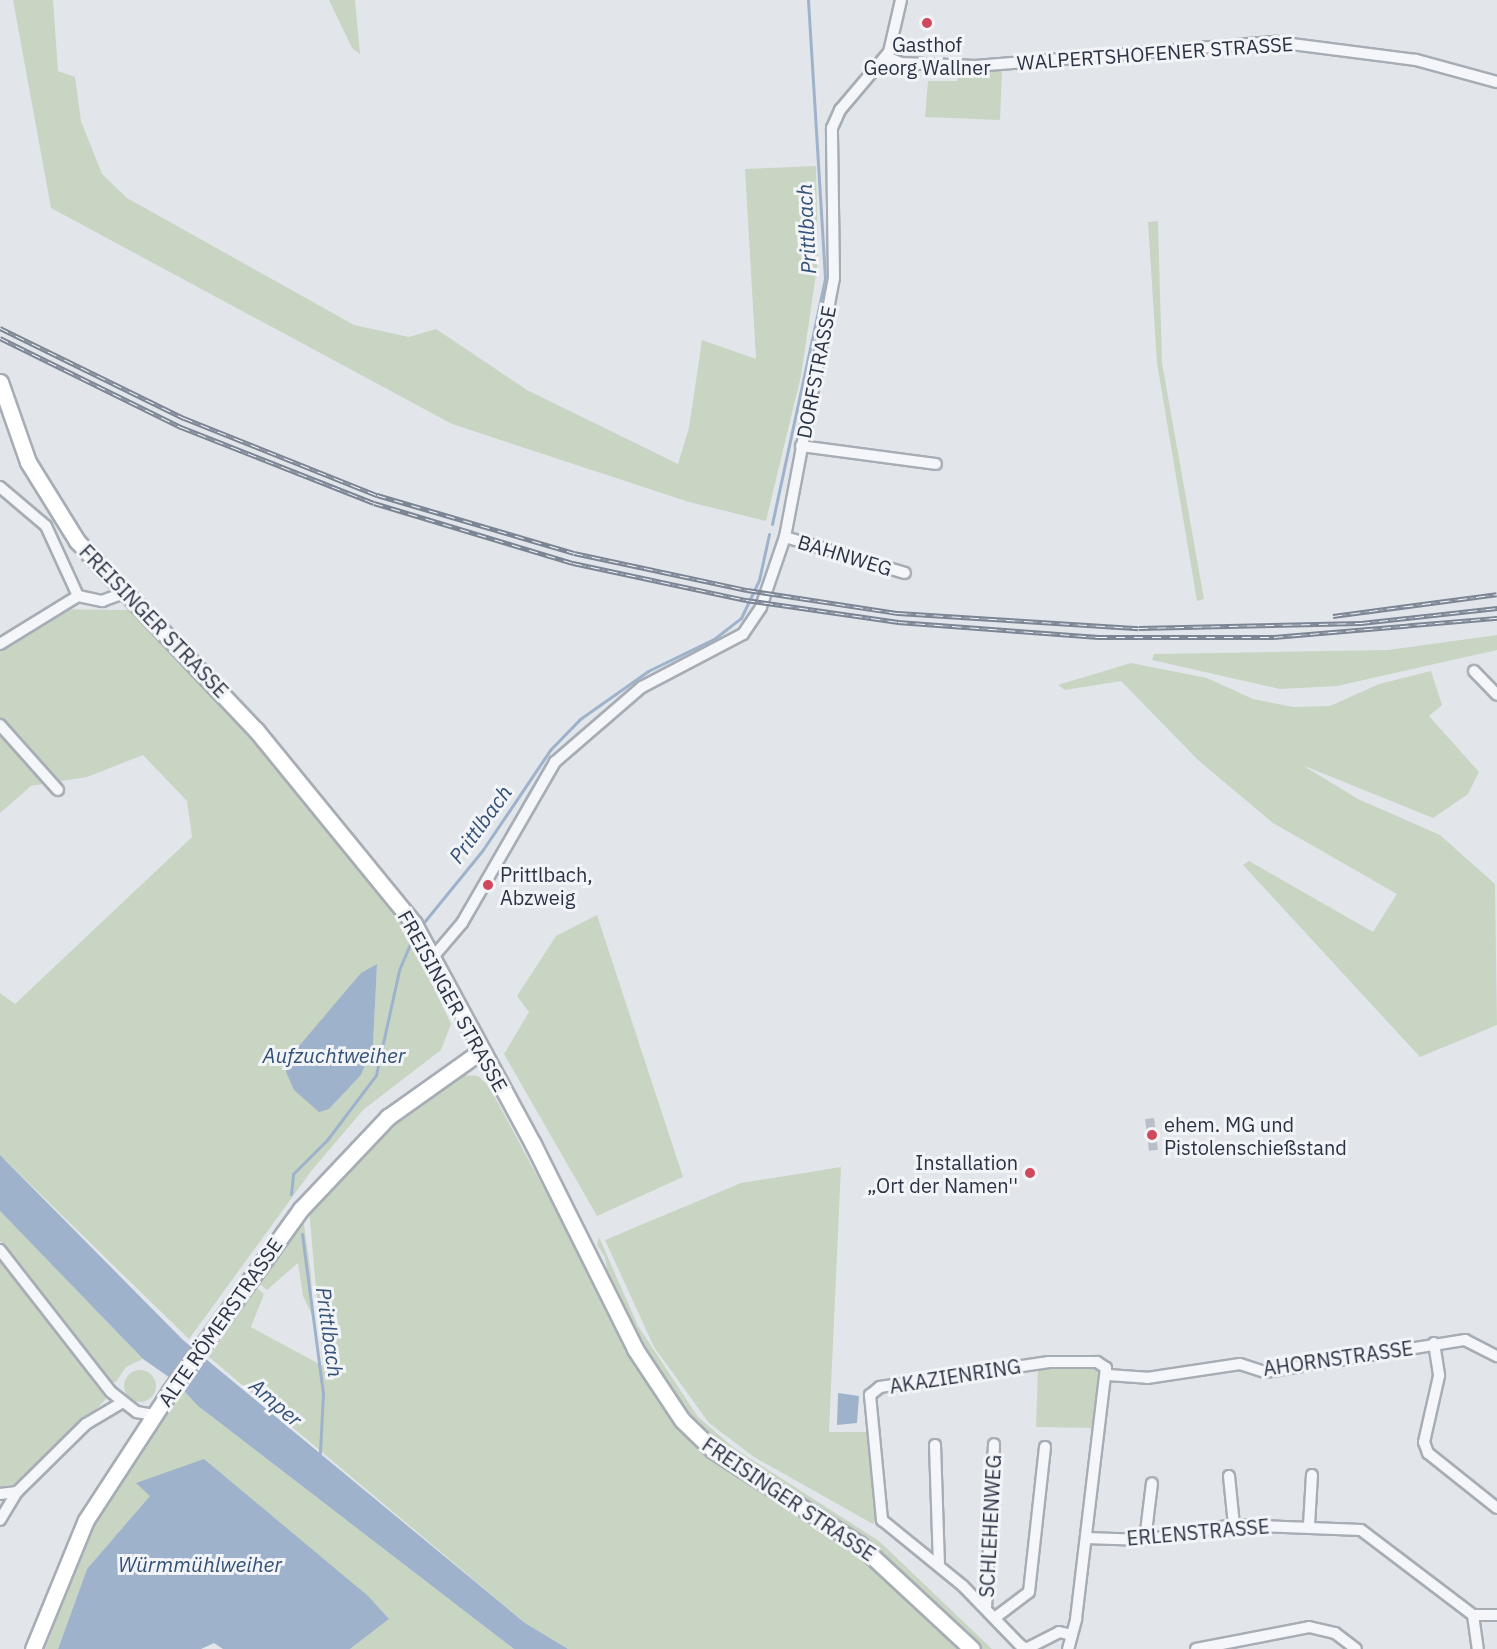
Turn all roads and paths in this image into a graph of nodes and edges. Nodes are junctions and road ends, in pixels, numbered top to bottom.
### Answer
1 (900, 0) edge
2 (886, 57) junction
3 (1497, 82) edge
4 (0, 382) edge
5 (801, 446) junction
6 (936, 464) dead end
7 (0, 487) edge
8 (785, 537) junction
9 (905, 573) dead end
10 (127, 592) junction
11 (78, 596) junction
12 (0, 644) edge
13 (1474, 671) dead end
14 (1497, 695) edge
15 (0, 725) edge
16 (58, 790) dead end
17 (433, 957) junction
18 (481, 1051) junction
19 (0, 1250) edge
20 (1434, 1343) junction
21 (1496, 1355) edge
22 (1108, 1375) junction
23 (123, 1402) junction
24 (154, 1415) junction
25 (935, 1444) dead end
26 (994, 1444) dead end
27 (1045, 1447) dead end
28 (1312, 1475) dead end
29 (1229, 1476) dead end
30 (1152, 1483) dead end
31 (17, 1492) junction
32 (0, 1494) edge
33 (1497, 1508) edge
34 (0, 1520) edge
35 (1234, 1525) junction
36 (1309, 1526) junction
37 (1086, 1538) junction
38 (1145, 1540) junction
39 (939, 1565) junction
40 (986, 1608) junction
41 (1473, 1614) junction
42 (1497, 1615) edge
43 (996, 1617) junction
44 (1072, 1635) junction
45 (33, 1649) edge
46 (972, 1649) edge
47 (1068, 1649) edge
48 (1196, 1649) edge
49 (1356, 1649) edge
50 (1478, 1649) edge

1 - 2 street, DORFSTRASSE
2 - 3 street, WALPERTSHOFENER STRASSE
2 - 5 street, DORFSTRASSE
4 - 10 main road, FREISINGER STRASSE
5 - 6 street
5 - 8 street, DORFSTRASSE
7 - 11 street
8 - 9 street, BAHNWEG
8 - 17 street, DORFSTRASSE
10 - 11 street
10 - 17 main road, FREISINGER STRASSE
11 - 12 street
13 - 14 street
15 - 16 street
17 - 18 main road, FREISINGER STRASSE
18 - 24 main road, ALTE RÖMERSTRASSE
18 - 46 main road, FREISINGER STRASSE
19 - 23 street
20 - 21 street, AHORNSTRASSE
20 - 22 street, AHORNSTRASSE
20 - 33 street
22 - 37 street
22 - 39 street, AKAZIENRING
23 - 24 street
23 - 31 street
24 - 45 main road, ALTE RÖMERSTRASSE
25 - 39 street
26 - 40 street, SCHLEHENWEG
27 - 43 street
28 - 36 street
29 - 35 street
30 - 38 street
31 - 32 street
31 - 34 street
35 - 36 street, ERLENSTRASSE
35 - 38 street, ERLENSTRASSE
36 - 41 street, ERLENSTRASSE
37 - 38 street, ERLENSTRASSE
37 - 44 street
39 - 40 street, AKAZIENRING
40 - 43 street, AKAZIENRING
41 - 42 street
41 - 50 street
43 - 44 street, AKAZIENRING
44 - 47 street
48 - 49 street

